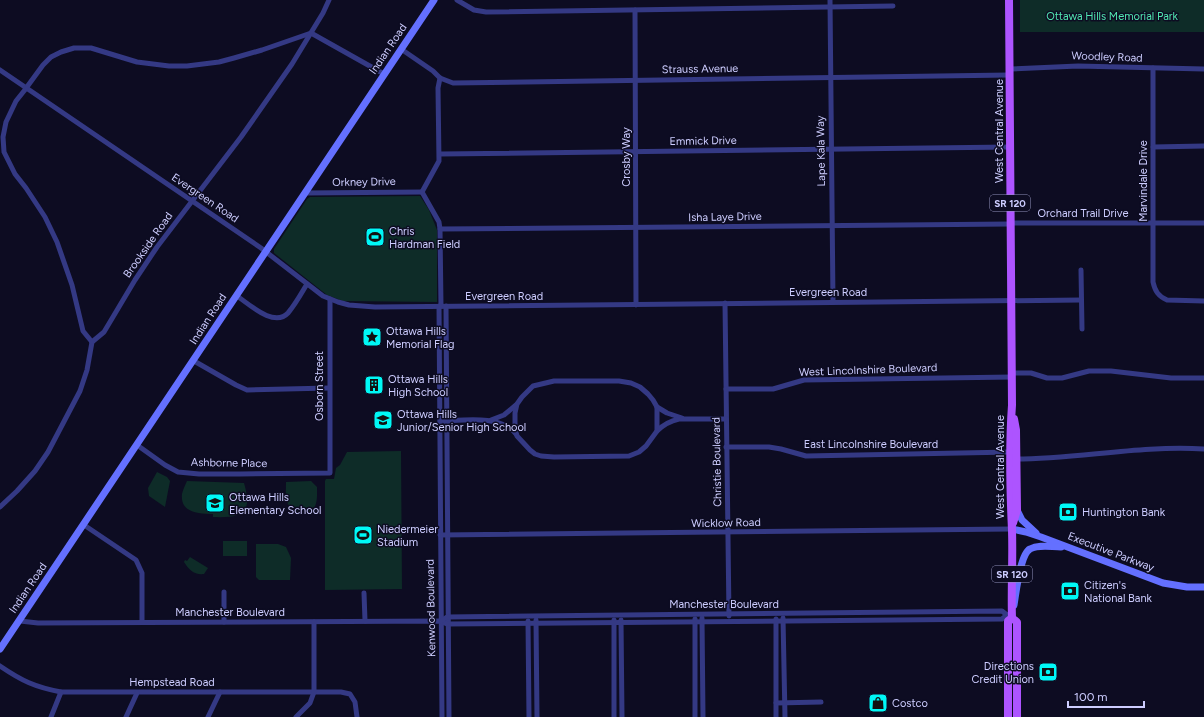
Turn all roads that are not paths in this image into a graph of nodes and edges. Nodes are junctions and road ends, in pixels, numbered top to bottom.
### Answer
1 (329, 0) edge
2 (434, 0) edge
3 (457, 0) edge
4 (830, 0) edge
5 (1009, 0) edge
6 (830, 6) junction
7 (893, 6) dead end
8 (635, 10) junction
9 (311, 32) junction
10 (401, 49) junction
11 (1153, 68) junction
12 (1204, 69) edge
13 (0, 70) edge
14 (1010, 72) junction
15 (384, 74) junction
16 (440, 78) junction
17 (830, 78) junction
18 (635, 80) junction
19 (26, 87) junction
20 (1204, 146) edge
21 (1010, 147) junction
22 (1153, 147) junction
23 (832, 149) junction
24 (636, 152) junction
25 (440, 154) junction
26 (422, 192) junction
27 (306, 193) junction
28 (192, 201) junction
29 (1153, 223) junction
30 (1204, 223) edge
31 (1010, 224) junction
32 (832, 226) junction
33 (636, 228) junction
34 (440, 229) junction
35 (266, 252) junction
36 (1081, 270) dead end
37 (307, 284) junction
38 (237, 296) junction
39 (330, 299) junction
40 (1011, 300) junction
41 (1081, 300) junction
42 (1204, 301) edge
43 (833, 302) junction
44 (725, 303) junction
45 (636, 305) junction
46 (442, 306) junction
47 (1082, 329) dead end
48 (92, 342) junction
49 (194, 361) junction
50 (1012, 375) junction
51 (1204, 378) edge
52 (329, 388) junction
53 (726, 389) junction
54 (517, 404) junction
55 (657, 407) junction
56 (685, 418) junction
57 (726, 419) junction
58 (446, 420) junction
59 (488, 420) junction
60 (439, 421) junction
61 (657, 431) junction
62 (517, 436) junction
63 (137, 445) junction
64 (726, 447) junction
65 (1204, 449) edge
66 (1013, 456) junction
67 (330, 473) joint
68 (0, 507) edge
69 (1017, 510) junction
70 (84, 525) junction
71 (1012, 529) junction
72 (728, 533) junction
73 (440, 535) junction
74 (447, 535) junction
75 (1041, 537) junction
76 (1068, 548) junction
77 (1204, 587) edge
78 (224, 592) dead end
79 (364, 593) dead end
80 (695, 614) junction
81 (702, 614) junction
82 (729, 614) junction
83 (776, 614) junction
84 (783, 614) junction
85 (614, 615) junction
86 (620, 615) junction
87 (447, 616) junction
88 (528, 616) junction
89 (536, 616) junction
90 (1010, 616) junction
91 (784, 620) junction
92 (20, 621) junction
93 (365, 621) junction
94 (441, 621) junction
95 (702, 621) junction
96 (729, 621) junction
97 (776, 621) junction
98 (142, 622) junction
99 (224, 622) junction
100 (314, 622) junction
101 (614, 622) junction
102 (621, 622) junction
103 (695, 622) junction
104 (528, 623) junction
105 (536, 623) junction
106 (447, 624) junction
107 (0, 649) edge
108 (0, 666) edge
109 (1008, 666) junction
110 (61, 692) junction
111 (220, 692) junction
112 (314, 692) junction
113 (137, 693) junction
114 (821, 702) dead end
115 (776, 703) junction
116 (785, 703) junction
117 (1017, 714) edge
118 (51, 717) edge
119 (126, 717) edge
120 (208, 717) edge
121 (296, 717) edge
122 (357, 717) edge
123 (442, 717) edge
124 (449, 717) edge
125 (530, 717) edge
126 (537, 717) edge
127 (614, 717) edge
128 (622, 717) edge
129 (695, 717) edge
130 (703, 717) edge
131 (776, 717) edge
132 (785, 717) edge
133 (1008, 717) edge

1 - 9 street, Brookside Road
2 - 10 street, Indian Road
3 - 8 street
4 - 6 street, Lape Kala Way
5 - 14 main road, West Central Avenue / SR 120
6 - 7 street
6 - 8 street
6 - 17 street, Lape Kala Way
8 - 18 street, Crosby Way
9 - 15 street
9 - 19 street
9 - 28 street, Brookside Road
10 - 15 street, Indian Road
10 - 16 street, Strauss Avenue
11 - 12 street, Woodley Road
11 - 14 street, Woodley Road
11 - 22 street, Marvindale Drive
13 - 19 street, Evergreen Road
14 - 17 street, Strauss Avenue
14 - 21 main road, West Central Avenue / SR 120
15 - 27 street, Indian Road
16 - 18 street, Strauss Avenue
16 - 25 street
17 - 18 street, Strauss Avenue
17 - 23 street, Lape Kala Way
18 - 24 street, Crosby Way
19 - 28 street, Evergreen Road
19 - 48 street
20 - 22 street
21 - 23 street, Emmick Drive
21 - 31 main road, West Central Avenue / SR 120
22 - 29 street, Marvindale Drive
23 - 24 street, Emmick Drive
23 - 32 street, Lape Kala Way
24 - 25 street, Emmick Drive
24 - 33 street, Crosby Way
25 - 26 street
26 - 27 street, Orkney Drive
26 - 34 street
27 - 35 street, Indian Road
28 - 35 street, Evergreen Road
28 - 48 street, Brookside Road
29 - 30 street, Orchard Trail Drive
29 - 31 street, Orchard Trail Drive
29 - 42 street, Marvindale Drive
31 - 32 street, Isha Laye Drive
31 - 40 main road, West Central Avenue / SR 120
32 - 33 street, Isha Laye Drive
32 - 43 street, Lape Kala Way
33 - 34 street, Isha Laye Drive
33 - 45 street, Crosby Way
34 - 46 street
35 - 37 street, Evergreen Road
35 - 38 street, Indian Road
36 - 41 street
37 - 38 street
37 - 39 street, Evergreen Road
38 - 49 street, Indian Road
39 - 46 street, Evergreen Road
39 - 52 street, Osborn Street
40 - 41 street, Evergreen Road
40 - 43 street, Evergreen Road
40 - 50 main road, West Central Avenue / SR 120
41 - 47 street
43 - 44 street, Evergreen Road
44 - 45 street, Evergreen Road
44 - 53 street, Christie Boulevard
45 - 46 street, Evergreen Road
46 - 58 street, Kenwood Boulevard
46 - 60 street, Kenwood Boulevard
48 - 68 street
49 - 52 street
49 - 63 street, Indian Road
50 - 51 street, West Lincolnshire Boulevard
50 - 53 street, West Lincolnshire Boulevard
50 - 66 main road, West Central Avenue / SR 120
52 - 67 street, Osborn Street
53 - 57 street, Christie Boulevard
54 - 55 street
54 - 59 street
54 - 62 street
55 - 56 street
55 - 61 street
56 - 57 street
56 - 61 street
57 - 64 street, Christie Boulevard
58 - 59 street
58 - 60 street
58 - 74 street, Kenwood Boulevard
59 - 62 street
60 - 73 street, Kenwood Boulevard
61 - 62 street
63 - 67 street, Ashborne Place
63 - 70 street, Indian Road
64 - 66 street, East Lincolnshire Boulevard
64 - 72 street, Christie Boulevard
65 - 66 street, East Lincolnshire Boulevard
66 - 69 main road, West Central Avenue / SR 120
66 - 71 main road, West Central Avenue / SR 120
69 - 71 main road, West Central Avenue / SR 120
69 - 75 street
70 - 92 street, Indian Road
70 - 98 street
71 - 72 street, Wicklow Road
71 - 75 street, Executive Parkway
71 - 90 main road, West Central Avenue / SR 120
72 - 74 street, Wicklow Road
72 - 82 street, Christie Boulevard
73 - 74 street, Wicklow Road
73 - 94 street, Kenwood Boulevard
74 - 87 street, Kenwood Boulevard
75 - 76 street, Executive Parkway
76 - 77 street, Executive Parkway
76 - 90 street
78 - 99 street
79 - 93 street
80 - 81 street, Manchester Boulevard
80 - 86 street, Manchester Boulevard
80 - 103 street
81 - 82 street, Manchester Boulevard
81 - 95 street
82 - 83 street, Manchester Boulevard
82 - 96 street, Christie Boulevard
83 - 84 street, Manchester Boulevard
83 - 97 street
84 - 90 street, Manchester Boulevard
84 - 91 street
85 - 86 street, Manchester Boulevard
85 - 89 street, Manchester Boulevard
85 - 101 street
86 - 102 street
87 - 88 street, Manchester Boulevard
87 - 94 street
87 - 106 street, Kenwood Boulevard
88 - 89 street, Manchester Boulevard
88 - 104 street
89 - 105 street
90 - 91 street, Manchester Boulevard
90 - 109 main road, West Central Avenue
90 - 117 main road, West Central Avenue / SR 120
91 - 97 street, Manchester Boulevard
91 - 116 street
92 - 98 street, Manchester Boulevard
92 - 107 street, Indian Road
93 - 94 street, Manchester Boulevard
93 - 100 street, Manchester Boulevard
94 - 106 street, Manchester Boulevard
94 - 123 street, Kenwood Boulevard
95 - 96 street, Manchester Boulevard
95 - 103 street, Manchester Boulevard
95 - 130 street
96 - 97 street, Manchester Boulevard
97 - 115 street
98 - 99 street, Manchester Boulevard
99 - 100 street, Manchester Boulevard
100 - 112 street
101 - 102 street, Manchester Boulevard
101 - 105 street, Manchester Boulevard
101 - 127 street
102 - 103 street, Manchester Boulevard
102 - 128 street
103 - 129 street
104 - 105 street, Manchester Boulevard
104 - 106 street, Manchester Boulevard
104 - 125 street
105 - 126 street
106 - 124 street, Kenwood Boulevard
108 - 110 street, Hempstead Road
109 - 117 main road
109 - 133 main road, West Central Avenue
110 - 113 street, Hempstead Road
110 - 118 street
111 - 112 street, Hempstead Road
111 - 113 street, Hempstead Road
111 - 120 street
112 - 121 street
112 - 122 street, Hempstead Road
113 - 119 street
114 - 116 street
115 - 116 street
115 - 131 street
116 - 132 street

